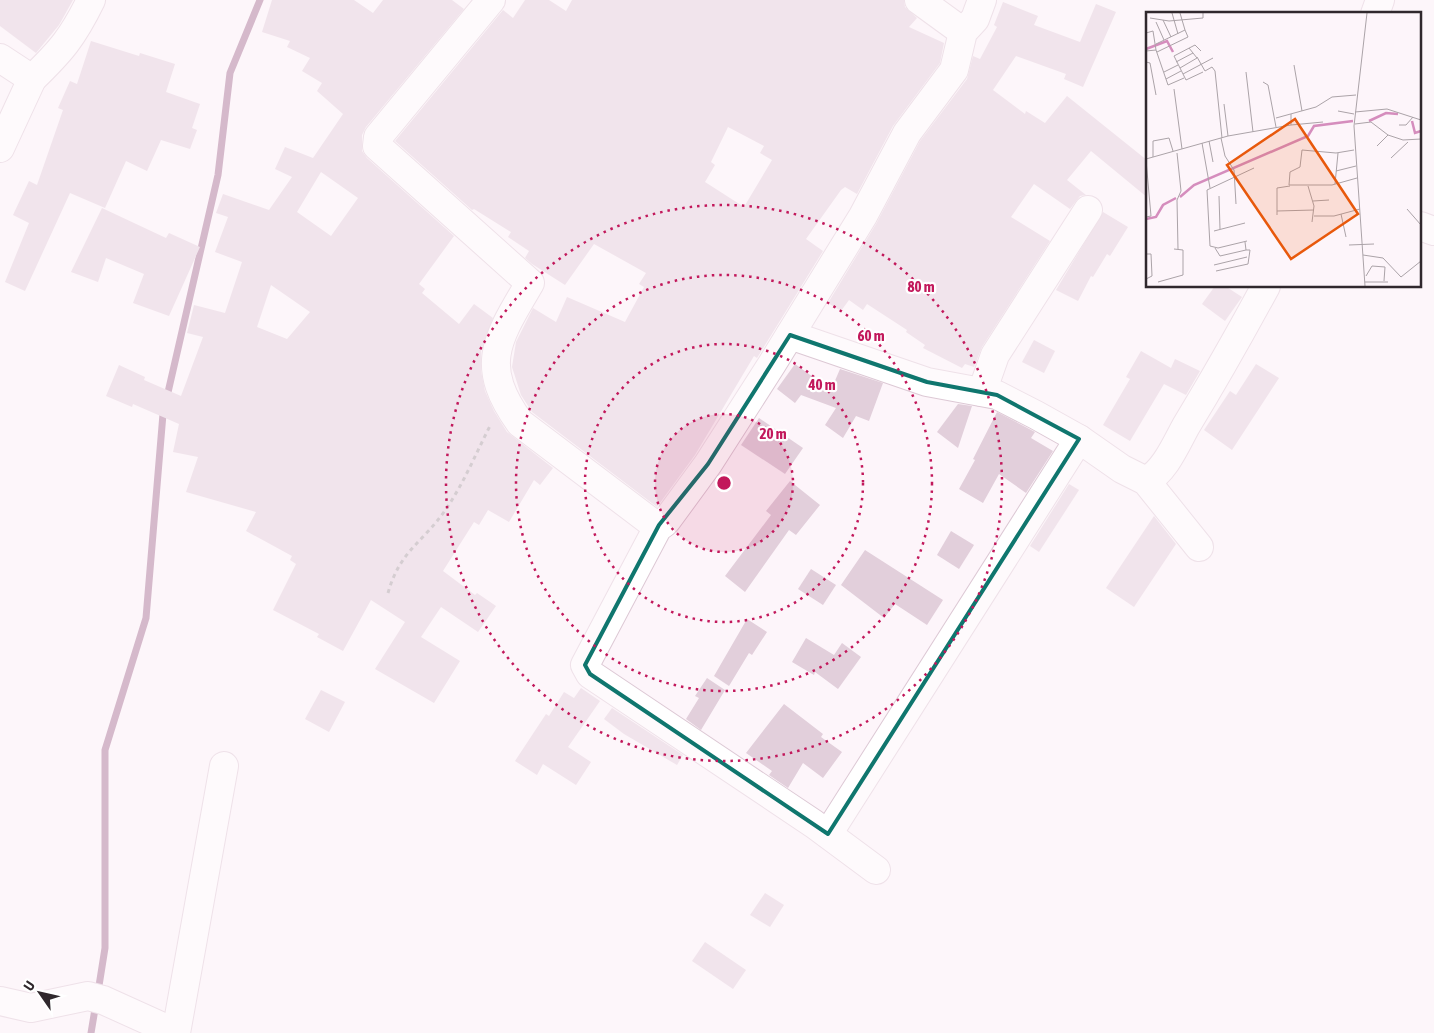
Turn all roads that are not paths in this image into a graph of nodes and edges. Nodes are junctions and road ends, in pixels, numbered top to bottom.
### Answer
1 (91, 0) edge
2 (491, 0) edge
3 (919, 0) edge
4 (982, 0) edge
5 (1380, 0) edge
6 (1376, 12) edge
7 (963, 32) junction
8 (0, 58) edge
9 (32, 79) junction
10 (0, 148) edge
11 (1088, 210) dead end
12 (1422, 227) edge
13 (1434, 231) edge
14 (1265, 288) edge
15 (790, 335) junction
16 (982, 392) junction
17 (1079, 438) junction
18 (1146, 481) junction
19 (659, 525) junction
20 (1200, 547) dead end
21 (224, 766) dead end
22 (828, 834) junction
23 (876, 870) dead end
24 (0, 1001) edge
25 (176, 1033) edge

1 - 9 street
2 - 19 street
3 - 7 street
4 - 7 street
5 - 6 street
7 - 15 street
8 - 9 street
9 - 10 street
11 - 16 street
12 - 13 street
14 - 18 street
15 - 16 street
15 - 19 street
16 - 17 street
17 - 18 street
17 - 22 street
18 - 20 street
19 - 22 street
21 - 25 street
22 - 23 street
24 - 25 street

